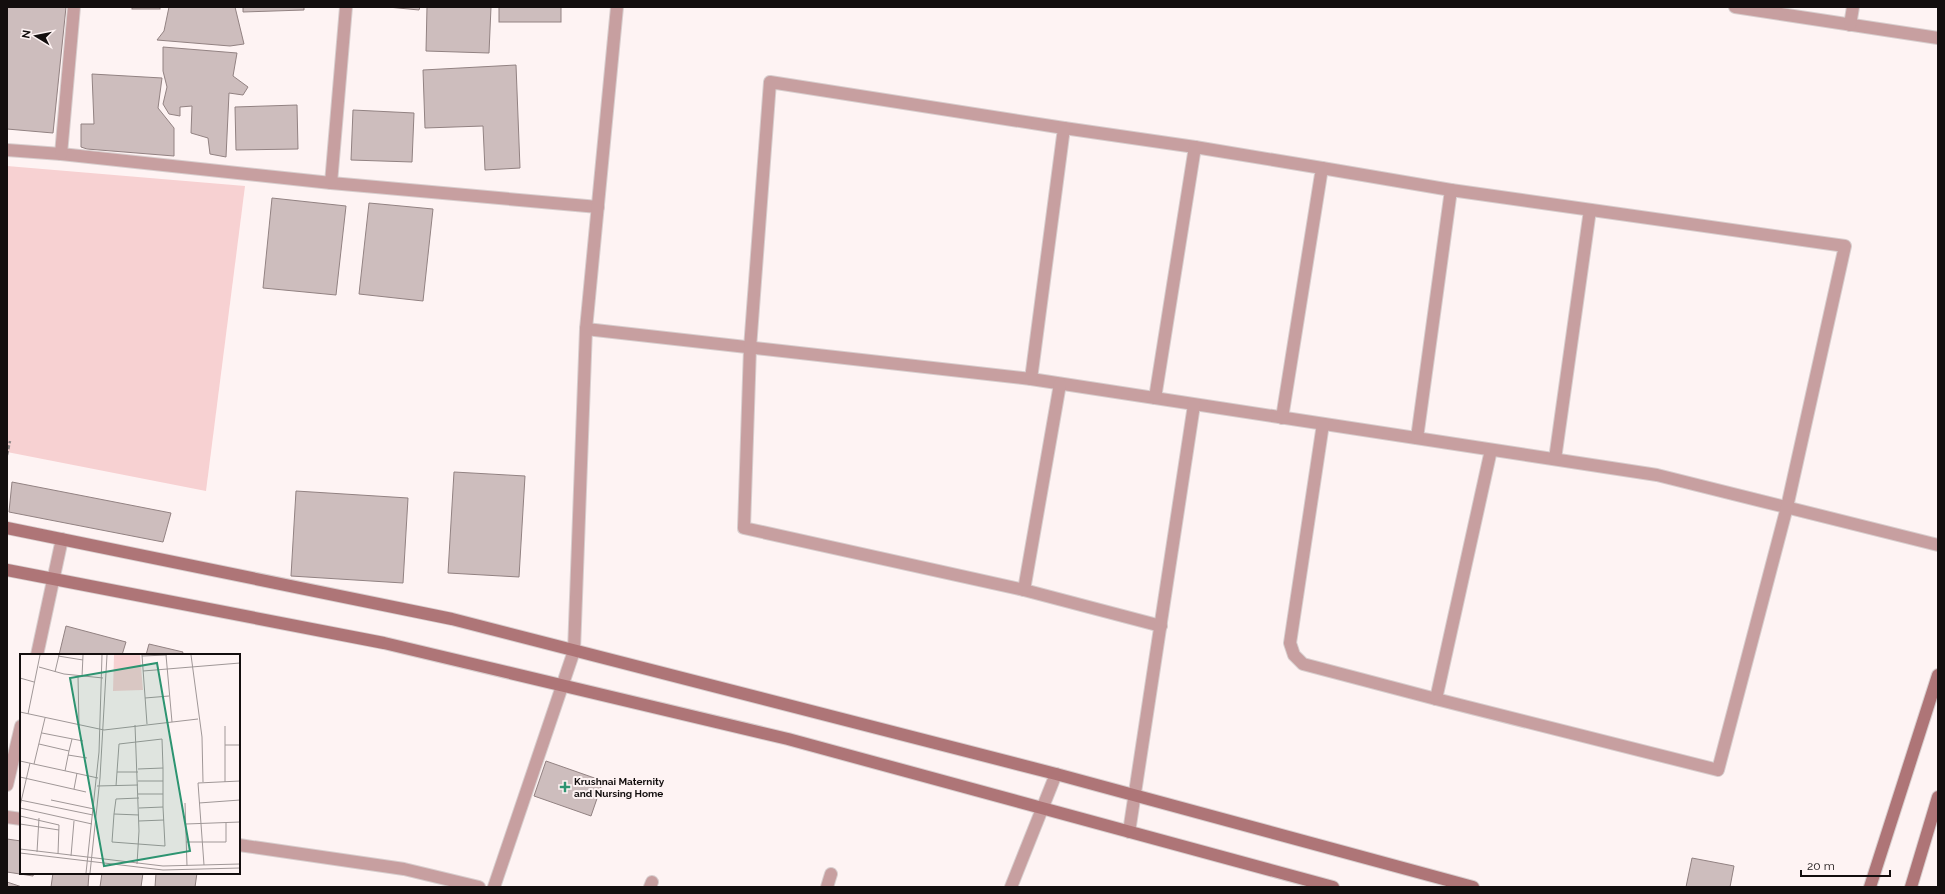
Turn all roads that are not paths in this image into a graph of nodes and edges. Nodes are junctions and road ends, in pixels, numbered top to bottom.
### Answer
1 (74, 7) edge
2 (346, 7) edge
3 (617, 7) edge
4 (1735, 7) edge
5 (1853, 7) edge
6 (1850, 25) junction
7 (1938, 38) edge
8 (1064, 128) junction
9 (1195, 148) junction
10 (7, 150) edge
11 (61, 154) junction
12 (1322, 168) junction
13 (331, 183) junction
14 (1451, 190) junction
15 (598, 207) junction
16 (1590, 210) junction
17 (586, 329) junction
18 (750, 348) junction
19 (1031, 379) junction
20 (1060, 384) junction
21 (1154, 398) junction
22 (1194, 405) junction
23 (1282, 418) junction
24 (1323, 424) junction
25 (1418, 438) junction
26 (1491, 450) junction
27 (1555, 459) junction
28 (1787, 507) junction
29 (7, 528) edge
30 (62, 539) junction
31 (1938, 545) edge
32 (7, 570) edge
33 (52, 579) junction
34 (1024, 590) junction
35 (1161, 626) junction
36 (574, 651) junction
37 (38, 654) edge
38 (1938, 675) edge
39 (562, 686) junction
40 (1436, 698) junction
41 (20, 730) edge
42 (1056, 774) junction
43 (7, 782) edge
44 (1135, 795) junction
45 (1938, 797) edge
46 (1043, 808) junction
47 (7, 817) edge
48 (20, 819) edge
49 (1129, 832) junction
50 (240, 845) edge
51 (831, 874) dead end
52 (479, 887) edge
53 (494, 887) edge
54 (827, 887) edge
55 (1011, 887) edge
56 (1333, 887) edge
57 (1473, 887) edge
58 (1870, 887) edge
59 (1912, 887) edge

1 - 11 street
2 - 13 street
3 - 15 street
4 - 6 street
5 - 6 street
6 - 7 street
8 - 9 street
8 - 18 street
8 - 19 street
9 - 12 street
9 - 21 street
10 - 11 street
11 - 13 street
12 - 14 street
12 - 23 street
13 - 15 street
14 - 16 street
14 - 25 street
15 - 17 street
16 - 27 street
16 - 28 street
17 - 18 street
17 - 36 street
18 - 19 street
18 - 34 street
19 - 20 street
20 - 21 street
20 - 34 street
21 - 22 street
22 - 23 street
22 - 35 street
23 - 24 street
24 - 25 street
24 - 40 street
25 - 26 street
26 - 27 street
26 - 40 street
27 - 28 street
28 - 31 street
28 - 40 street
29 - 30 street
30 - 33 street
30 - 36 street
32 - 33 street
33 - 37 street
33 - 39 street
34 - 35 street
35 - 44 street
36 - 39 street
36 - 42 street
38 - 58 street
39 - 46 street
39 - 53 street
41 - 43 street
42 - 44 street
42 - 46 street
44 - 49 street
44 - 57 street
45 - 59 street
46 - 49 street
46 - 55 street
47 - 48 street
49 - 56 street
50 - 52 street
51 - 54 street

